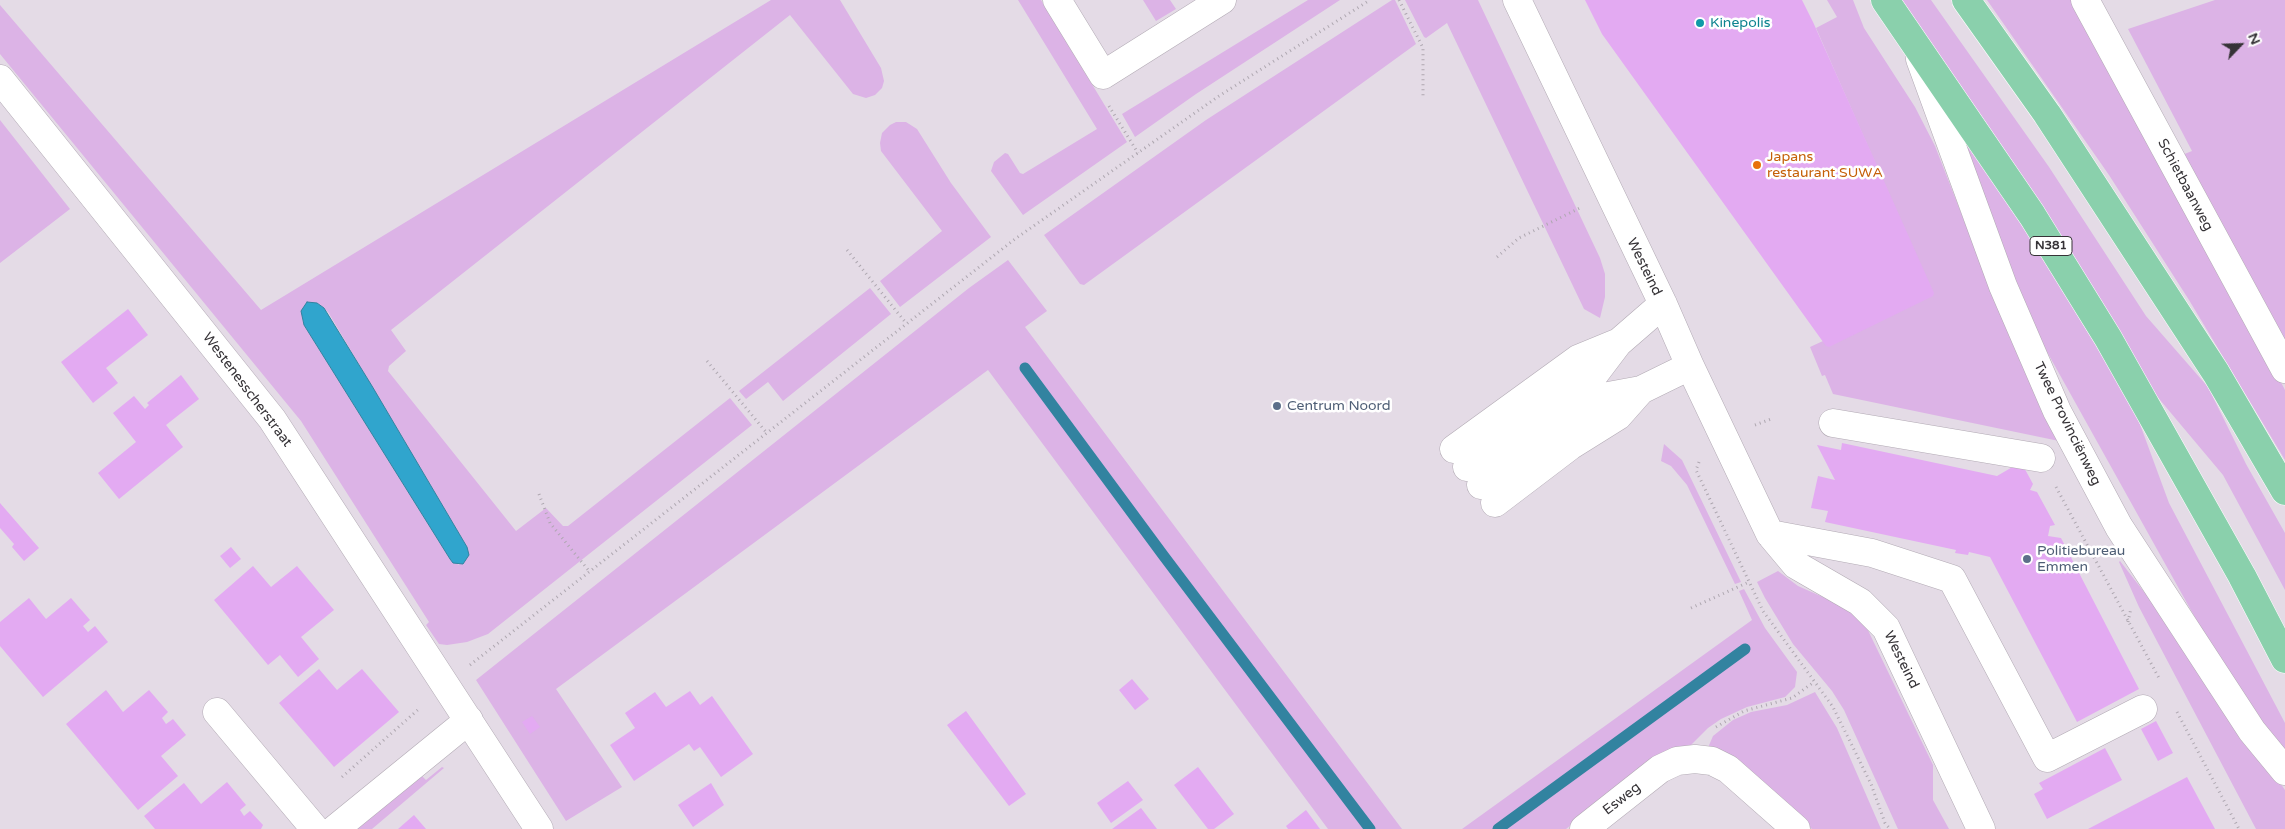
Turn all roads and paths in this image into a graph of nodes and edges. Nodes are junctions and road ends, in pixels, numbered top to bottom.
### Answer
1 (1057, 0) edge
2 (1222, 0) edge
3 (1370, 0) edge
4 (1399, 0) edge
5 (1517, 0) edge
6 (1885, 0) edge
7 (1966, 0) edge
8 (2085, 0) edge
9 (1914, 43) junction
10 (1103, 75) junction
11 (0, 79) edge
12 (1423, 99) dead end
13 (1138, 153) junction
14 (1609, 194) junction
15 (847, 250) dead end
16 (1497, 257) dead end
17 (1663, 304) junction
18 (906, 323) junction
19 (707, 361) dead end
20 (1690, 366) junction
21 (2285, 369) edge
22 (1771, 419) dead end
23 (1833, 424) dead end
24 (766, 432) junction
25 (1725, 439) junction
26 (2041, 458) joint
27 (2285, 491) edge
28 (539, 494) dead end
29 (1770, 534) junction
30 (589, 571) junction
31 (1749, 582) junction
32 (1691, 608) dead end
33 (2285, 659) edge
34 (1814, 682) junction
35 (2161, 682) dead end
36 (445, 684) junction
37 (2175, 708) dead end
38 (2143, 709) dead end
39 (217, 712) dead end
40 (469, 720) junction
41 (1695, 759) junction
42 (2285, 771) edge
43 (308, 821) edge
44 (335, 829) edge
45 (539, 829) edge
46 (1584, 829) edge
47 (1796, 829) edge
48 (1890, 829) edge
49 (1981, 829) edge
50 (2239, 829) edge

1 - 10 street
2 - 10 street
3 - 13 path
4 - 12 path
5 - 14 street, Westeind
6 - 9 main road, Twee Provinciënweg / N381
7 - 27 main road
8 - 21 street, Schietbaanweg
9 - 33 main road, Twee Provinciënweg / N381
9 - 42 street, Twee Provinciënweg
10 - 13 path
11 - 36 street, Westenesscherstraat
13 - 18 path
14 - 16 path
14 - 17 street, Westeind
15 - 18 path
17 - 20 street, Westeind
17 - 20 street
18 - 24 path
19 - 24 path
20 - 25 street, Westeind
22 - 25 path
23 - 26 street
24 - 30 path
25 - 29 street, Westeind
25 - 31 path
26 - 35 path
28 - 30 path
29 - 38 street
29 - 49 street, Westeind
30 - 36 path
31 - 32 path
31 - 34 path
34 - 41 path
34 - 48 path
36 - 40 street, Westenesscherstraat
36 - 43 path
37 - 50 path
39 - 43 street
40 - 44 street
40 - 45 street, Westenesscherstraat
41 - 46 street, Esweg
41 - 47 street

